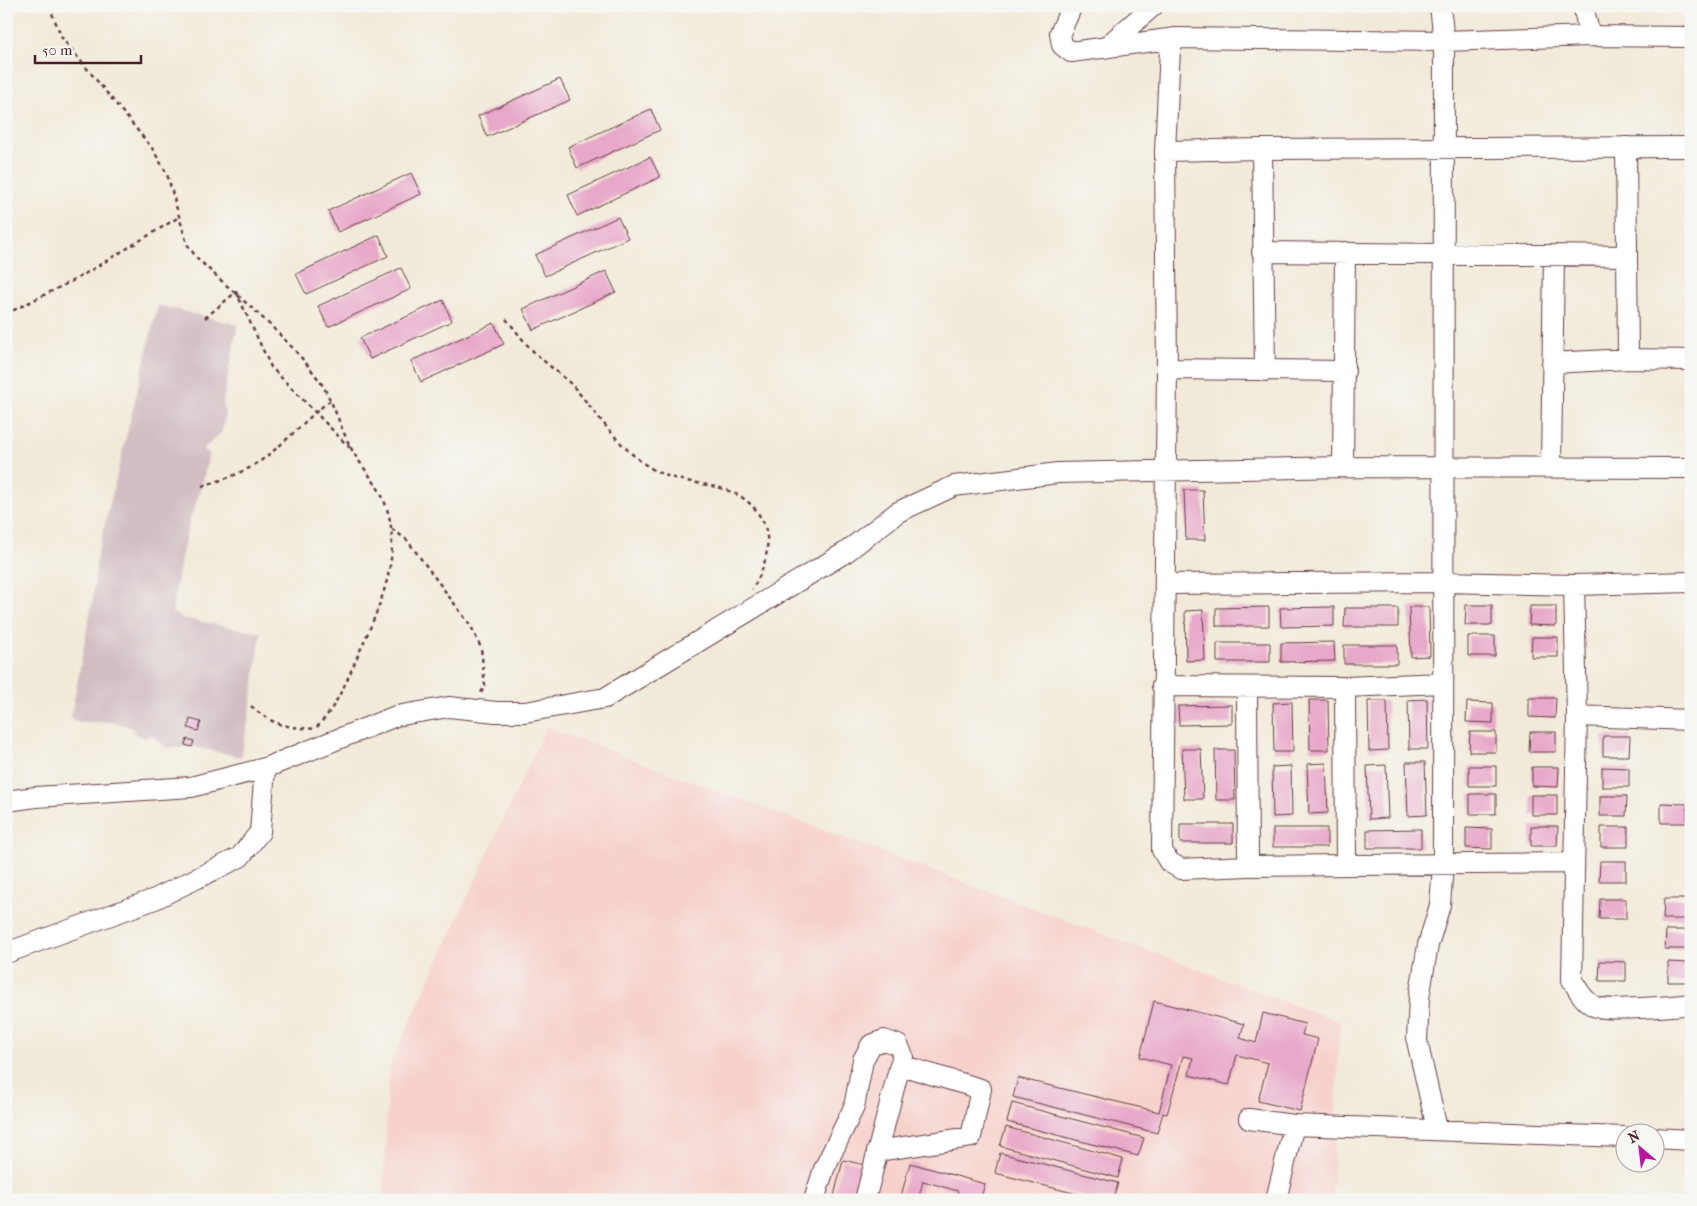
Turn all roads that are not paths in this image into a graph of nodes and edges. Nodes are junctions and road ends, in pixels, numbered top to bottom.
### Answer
1 (1072, 6) edge
2 (1153, 6) edge
3 (1440, 6) edge
4 (1584, 6) edge
5 (1590, 36) junction
6 (1691, 37) edge
7 (1176, 38) junction
8 (1444, 41) junction
9 (1106, 48) junction
10 (1626, 147) junction
11 (1691, 147) edge
12 (1444, 148) junction
13 (1262, 149) junction
14 (1164, 151) junction
15 (1262, 252) junction
16 (1345, 252) junction
17 (1444, 253) junction
18 (1554, 256) junction
19 (1627, 256) junction
20 (1628, 359) junction
21 (1691, 360) edge
22 (1552, 363) junction
23 (1167, 369) junction
24 (1264, 371) junction
25 (1346, 371) junction
26 (1551, 466) junction
27 (1343, 467) junction
28 (1691, 468) edge
29 (1443, 469) junction
30 (1165, 472) junction
31 (1443, 582) junction
32 (1691, 582) edge
33 (1165, 584) junction
34 (1574, 585) junction
35 (1443, 682) junction
36 (1162, 686) junction
37 (1247, 687) junction
38 (1345, 687) junction
39 (1577, 716) junction
40 (1691, 720) edge
41 (265, 768) junction
42 (6, 802) edge
43 (1574, 863) junction
44 (1346, 865) junction
45 (1248, 866) junction
46 (1443, 866) junction
47 (6, 953) edge
48 (1691, 1004) edge
49 (900, 1065) junction
50 (1249, 1118) dead end
51 (1294, 1125) junction
52 (1438, 1129) junction
53 (1614, 1137) edge
54 (1664, 1139) edge
55 (1691, 1140) edge
56 (877, 1151) junction
57 (814, 1200) edge
58 (865, 1200) edge
59 (1276, 1200) edge

1 - 9 street
2 - 9 street
3 - 8 street
4 - 5 street
5 - 6 street
5 - 8 street
7 - 8 street
7 - 9 street
7 - 14 street
8 - 12 street
10 - 11 street
10 - 12 street
10 - 19 street
12 - 13 street
12 - 17 street
13 - 14 street
13 - 15 street
14 - 23 street
15 - 16 street
15 - 24 street
16 - 17 street
16 - 25 street
17 - 18 street
17 - 29 street
18 - 19 street
18 - 22 street
19 - 20 street
20 - 21 street
20 - 22 street
22 - 26 street
23 - 24 street
23 - 30 street
24 - 25 street
25 - 27 street
26 - 28 street
26 - 29 street
27 - 29 street
27 - 30 street
29 - 31 street
30 - 33 street
30 - 41 street
31 - 33 street
31 - 34 street
31 - 35 street
32 - 34 street
33 - 36 street
34 - 39 street
35 - 38 street
35 - 46 street
36 - 37 street
36 - 45 street
37 - 38 street
37 - 45 street
38 - 44 street
39 - 40 street
39 - 43 street
41 - 42 street
41 - 47 street
43 - 46 street
43 - 48 street
44 - 45 street
44 - 46 street
46 - 52 street
49 - 56 street
49 - 56 street
49 - 57 street
50 - 51 street
51 - 52 street
51 - 59 street
52 - 53 street
54 - 55 street
56 - 58 street

